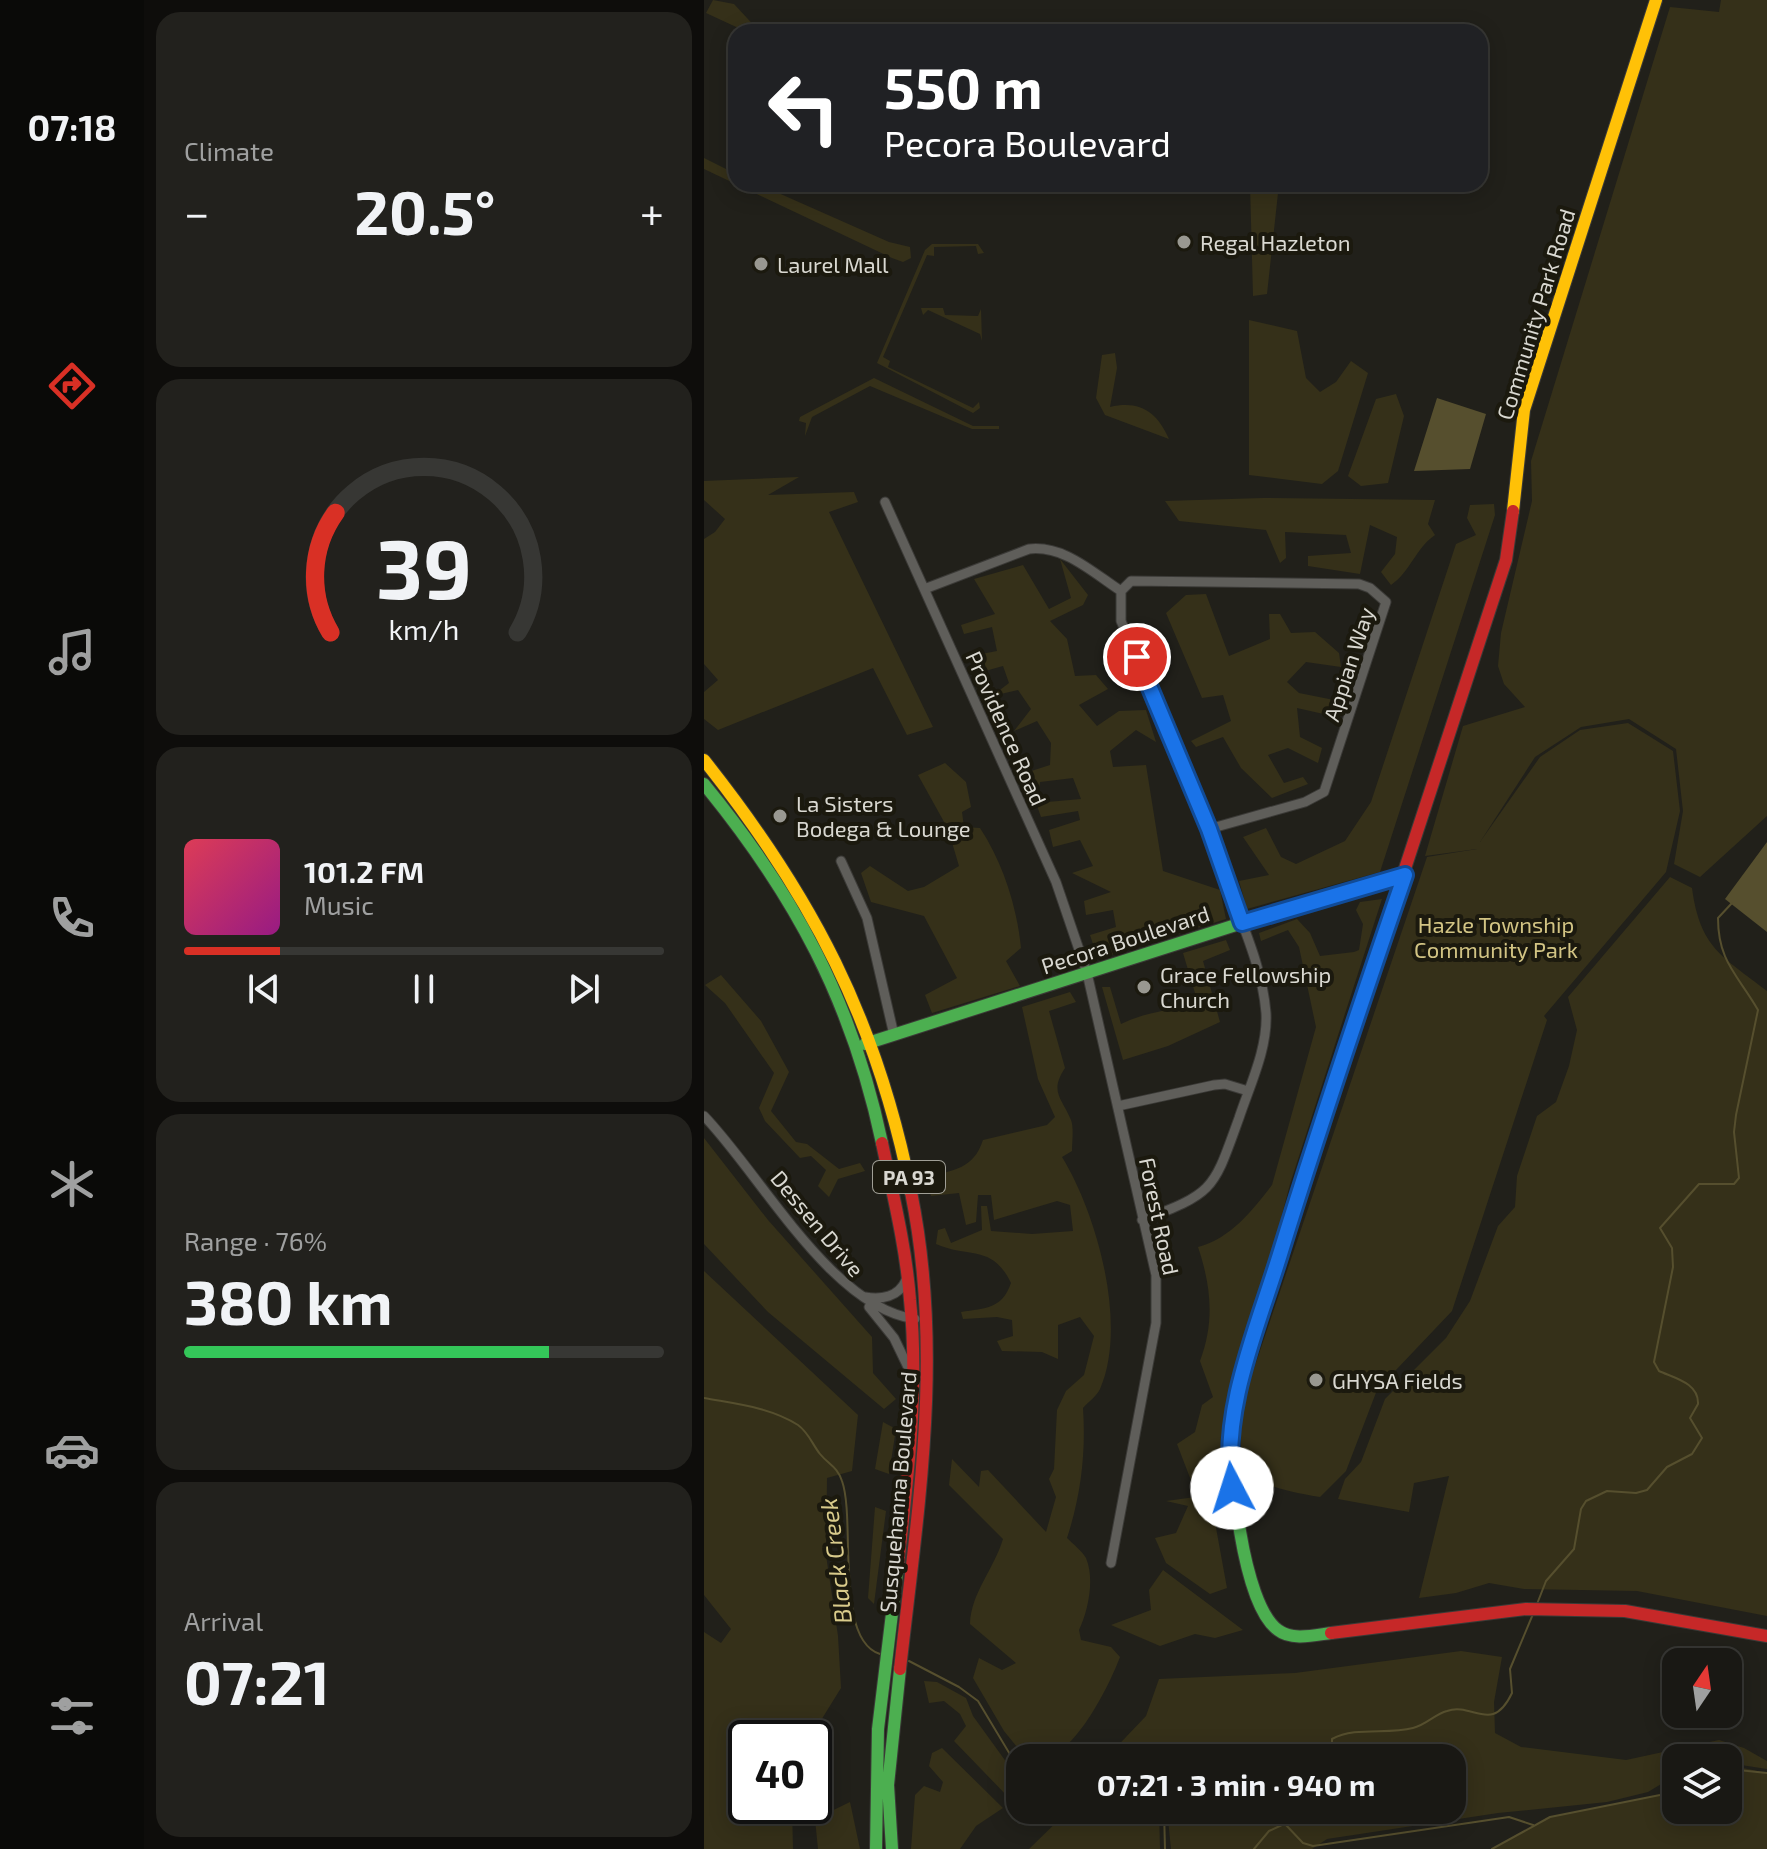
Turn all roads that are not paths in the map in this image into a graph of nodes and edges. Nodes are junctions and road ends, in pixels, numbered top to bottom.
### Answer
1 (1656, 0) edge
2 (885, 502) dead end
3 (927, 588) junction
4 (1121, 591) junction
5 (704, 760) edge
6 (704, 784) edge
7 (1209, 829) junction
8 (841, 861) dead end
9 (1405, 875) junction
10 (1242, 923) junction
11 (1087, 973) junction
12 (894, 1035) junction
13 (873, 1042) junction
14 (858, 1046) junction
15 (1248, 1091) junction
16 (1118, 1106) junction
17 (704, 1116) edge
18 (1142, 1220) junction
19 (908, 1273) junction
20 (858, 1296) junction
21 (912, 1319) junction
22 (926, 1319) junction
23 (913, 1385) junction
24 (1111, 1563) dead end
25 (1767, 1636) edge
26 (876, 1849) edge
27 (892, 1849) edge

1 - 9 main road, Community Park Road
2 - 3 street, Providence Road
3 - 4 street
3 - 11 street, Providence Road
4 - 7 street
4 - 7 street, Appian Way
5 - 13 main road, Susquehanna Boulevard / PA 93
6 - 14 main road, Susquehanna Boulevard / PA 93
7 - 10 street
8 - 12 street
9 - 10 main road, Pecora Boulevard
9 - 25 main road, Community Park Road
10 - 11 main road, Pecora Boulevard
10 - 15 street
11 - 12 main road, Pecora Boulevard
11 - 16 street, Forest Road
12 - 13 main road, Pecora Boulevard
13 - 14 main road, Pecora Boulevard
13 - 22 main road, Susquehanna Boulevard / PA 93
14 - 19 main road, Susquehanna Boulevard / PA 93
15 - 16 street
15 - 18 street
16 - 18 street, Forest Road
17 - 20 street, Dessen Drive
18 - 24 street, Forest Road
19 - 20 street
19 - 21 main road, Susquehanna Boulevard / PA 93
20 - 21 street, Dessen Drive
20 - 23 street
21 - 22 street, Dessen Drive
21 - 23 main road, Susquehanna Boulevard / PA 93
22 - 27 main road, Susquehanna Boulevard / PA 93
23 - 26 main road, Susquehanna Boulevard / PA 93

